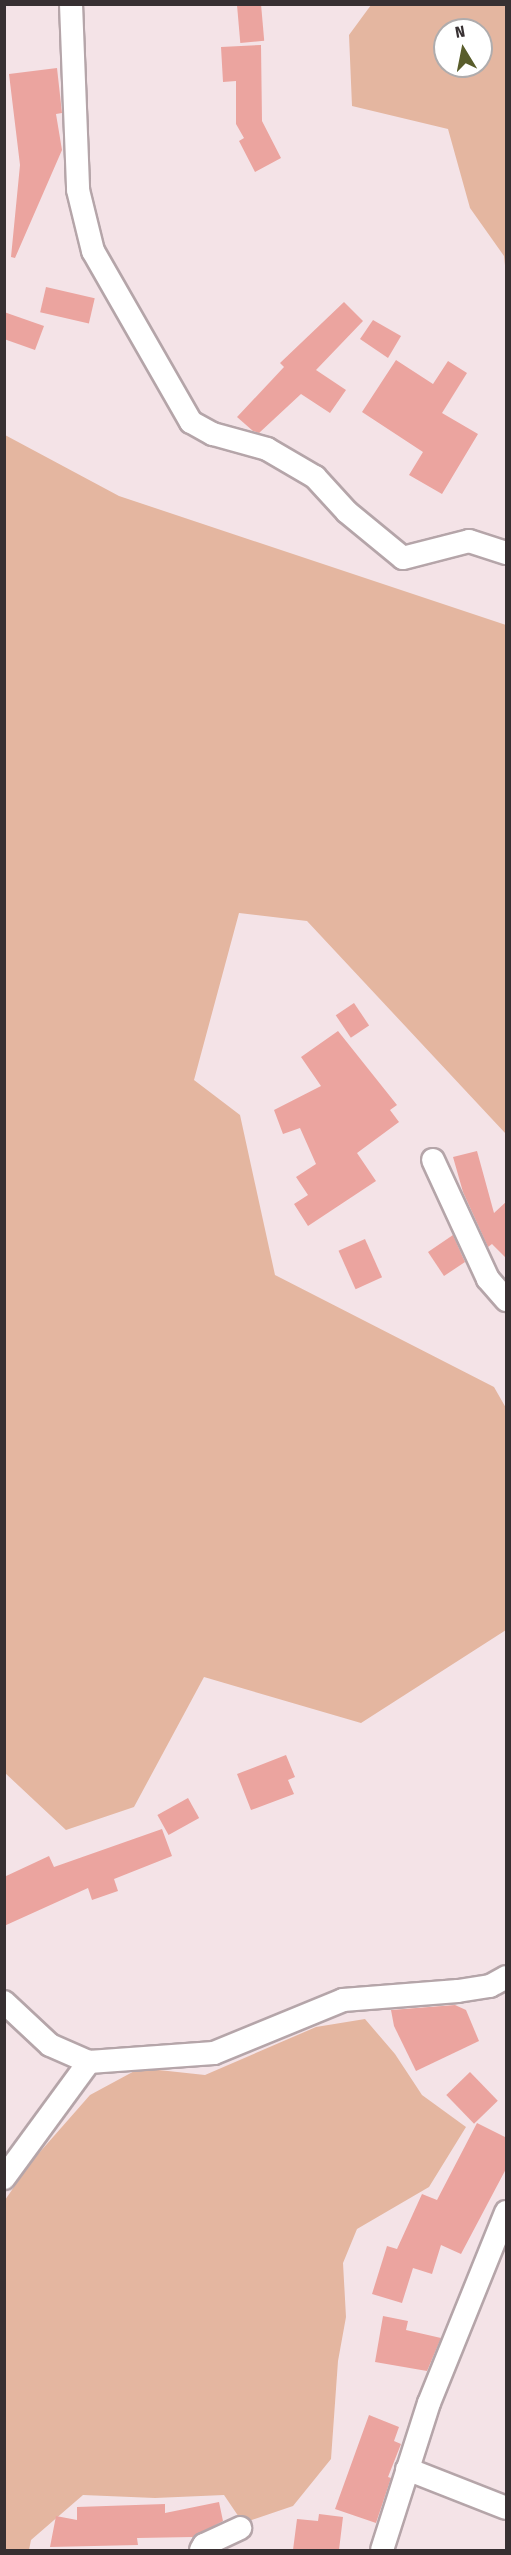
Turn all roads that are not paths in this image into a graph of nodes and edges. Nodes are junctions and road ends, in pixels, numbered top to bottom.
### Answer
1 (71, 4) edge
2 (507, 553) edge
3 (433, 1160) dead end
4 (507, 1300) edge
5 (507, 1977) edge
6 (4, 2002) edge
7 (89, 2062) junction
8 (4, 2178) edge
9 (507, 2212) edge
10 (407, 2469) junction
11 (507, 2508) edge
12 (240, 2528) dead end
13 (201, 2550) edge
14 (382, 2550) edge

1 - 2 street
3 - 4 street
5 - 7 street
6 - 7 street
7 - 8 street
9 - 10 street
10 - 11 street
10 - 14 street
12 - 13 street

